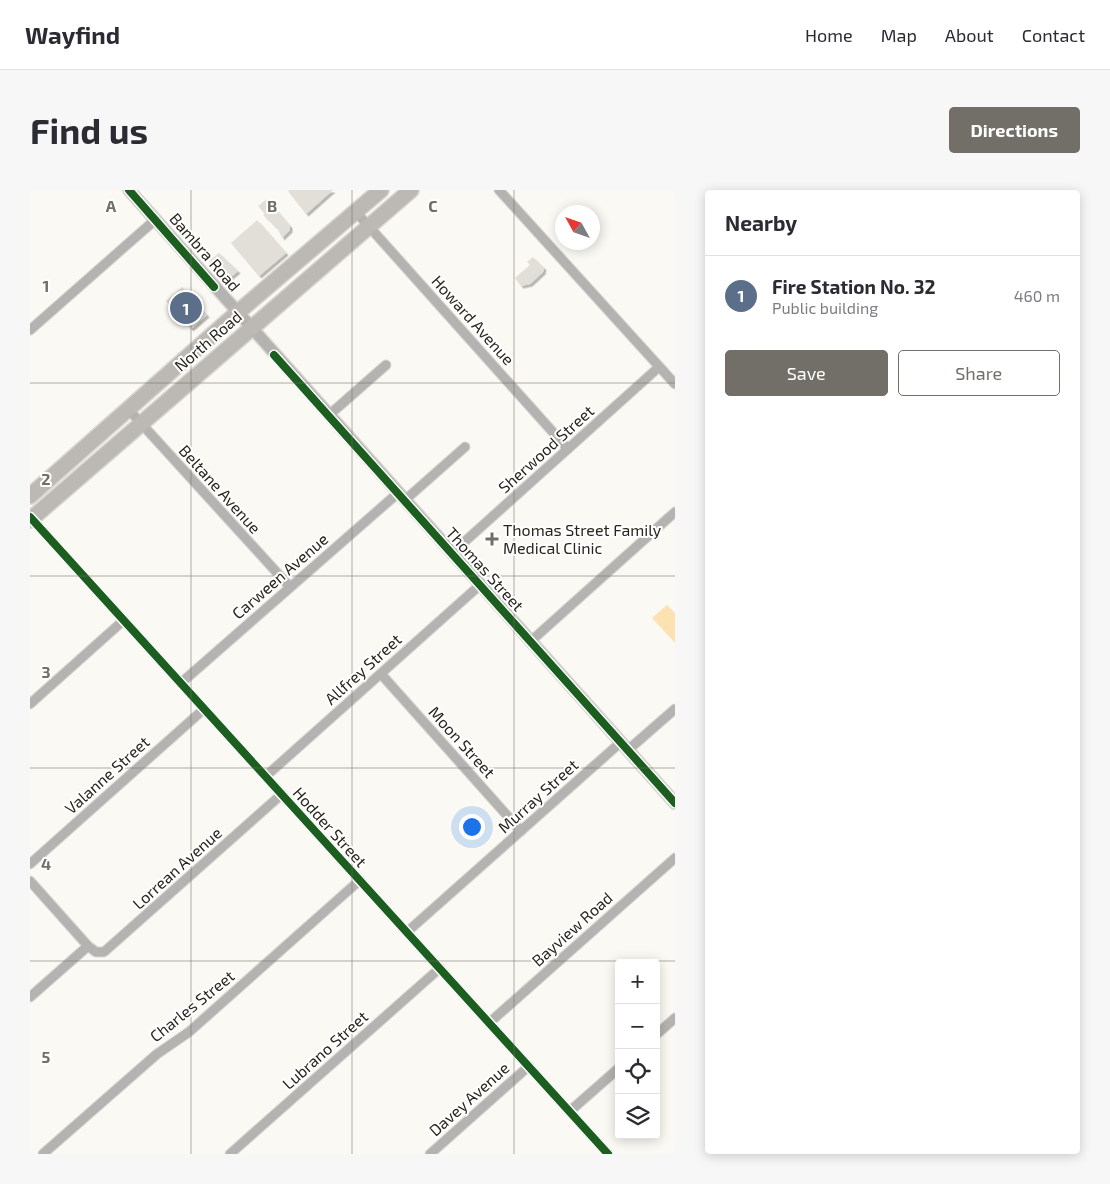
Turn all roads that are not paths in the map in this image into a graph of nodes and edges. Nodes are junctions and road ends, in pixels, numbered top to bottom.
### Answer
1 (381, 190) edge
2 (411, 190) edge
3 (499, 190) edge
4 (134, 192) edge
5 (356, 212) junction
6 (155, 220) junction
7 (369, 227) junction
8 (237, 313) junction
9 (250, 328) junction
10 (30, 330) edge
11 (179, 365) junction
12 (386, 365) dead end
13 (660, 367) junction
14 (191, 379) junction
15 (675, 384) edge
16 (129, 410) junction
17 (329, 415) junction
18 (141, 424) junction
19 (465, 447) dead end
20 (568, 449) junction
21 (30, 496) edge
22 (402, 496) junction
23 (675, 512) edge
24 (30, 519) edge
25 (452, 553) junction
26 (480, 585) junction
27 (290, 587) junction
28 (124, 620) junction
29 (531, 641) junction
30 (381, 674) junction
31 (181, 683) junction
32 (30, 704) edge
33 (204, 709) junction
34 (675, 709) edge
35 (625, 746) junction
36 (266, 776) junction
37 (282, 794) junction
38 (675, 803) edge
39 (521, 831) junction
40 (675, 858) edge
41 (30, 864) edge
42 (30, 880) edge
43 (360, 880) junction
44 (407, 932) junction
45 (88, 946) junction
46 (440, 968) junction
47 (30, 997) edge
48 (674, 1021) edge
49 (489, 1023) junction
50 (660, 1032) edge
51 (529, 1066) junction
52 (615, 1072) edge
53 (570, 1111) junction
54 (43, 1154) edge
55 (230, 1154) edge
56 (430, 1154) edge
57 (608, 1154) edge

1 - 5 highway, North Road
2 - 7 highway, North Road
3 - 13 street
4 - 6 street, Bambra Road
5 - 7 street, Howard Avenue
5 - 8 highway, North Road
6 - 8 street, Bambra Road
6 - 10 street
7 - 9 highway, North Road
7 - 20 street, Howard Avenue
8 - 9 street, Bambra Road
8 - 11 highway, North Road
9 - 14 highway, North Road
9 - 17 street, Thomas Street
11 - 14 highway
11 - 16 highway, North Road
12 - 17 street
13 - 15 street
13 - 20 street, Sherwood Street
14 - 18 highway, North Road
16 - 18 street, Beltane Avenue
16 - 21 highway, North Road
17 - 22 street, Thomas Street
18 - 24 highway, North Road
18 - 27 street, Beltane Avenue
19 - 22 street, Carween Avenue
20 - 25 street, Sherwood Street
22 - 25 street, Thomas Street
22 - 27 street, Carween Avenue
23 - 29 street
24 - 28 street, Hodder Street
25 - 26 street, Thomas Street
26 - 29 street, Thomas Street
26 - 30 street, Allfrey Street
27 - 31 street, Carween Avenue
28 - 31 street, Hodder Street
28 - 32 street
29 - 35 street, Thomas Street
30 - 36 street, Allfrey Street
30 - 39 street, Moon Street
31 - 33 street, Hodder Street
33 - 36 street, Hodder Street
33 - 41 street, Valanne Street
34 - 35 street, Murray Street
35 - 38 street, Thomas Street
35 - 39 street, Murray Street
36 - 37 street, Hodder Street
37 - 43 street, Hodder Street
37 - 45 street, Lorrean Avenue
39 - 44 street, Murray Street
40 - 49 street, Bayview Road
42 - 45 street
43 - 44 street, Hodder Street
43 - 54 street, Charles Street
44 - 46 street, Hodder Street
45 - 47 street
46 - 49 street, Hodder Street
46 - 55 street, Lubrano Street
48 - 50 street
49 - 51 street, Hodder Street
51 - 53 street, Hodder Street
51 - 56 street, Davey Avenue
52 - 53 street
53 - 57 street, Hodder Street

